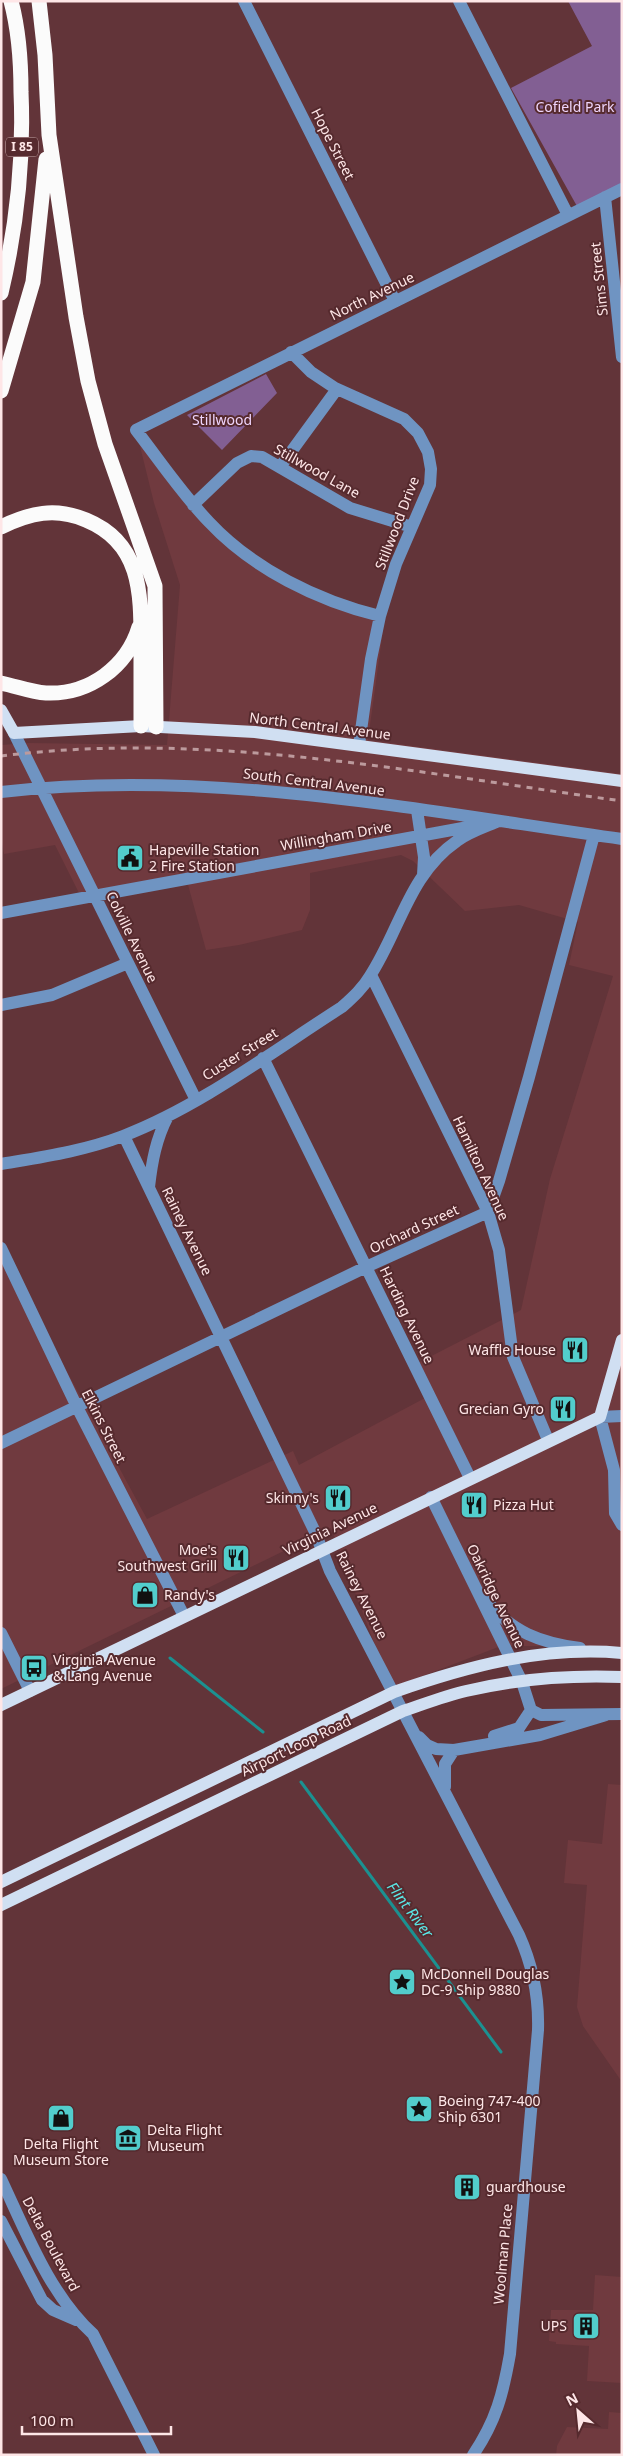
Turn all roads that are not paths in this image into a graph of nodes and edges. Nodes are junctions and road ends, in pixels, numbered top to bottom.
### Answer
1 (11, 1) edge
2 (39, 1) edge
3 (459, 1) edge
4 (245, 2) edge
5 (49, 135) junction
6 (622, 189) edge
7 (606, 197) junction
8 (568, 216) junction
9 (1, 293) edge
10 (395, 301) junction
11 (291, 352) junction
12 (622, 357) edge
13 (337, 389) junction
14 (1, 391) edge
15 (280, 467) junction
16 (193, 505) junction
17 (1, 527) edge
18 (412, 527) junction
19 (380, 616) junction
20 (142, 618) junction
21 (1, 683) edge
22 (1, 710) edge
23 (149, 727) junction
24 (14, 733) junction
25 (360, 745) junction
26 (622, 781) edge
27 (41, 788) junction
28 (1, 792) edge
29 (417, 810) junction
30 (499, 821) junction
31 (594, 835) junction
32 (420, 836) junction
33 (622, 839) edge
34 (423, 875) junction
35 (95, 896) junction
36 (1, 913) edge
37 (128, 963) junction
38 (371, 975) junction
39 (1, 1005) edge
40 (263, 1058) junction
41 (196, 1100) junction
42 (168, 1116) junction
43 (124, 1136) junction
44 (1, 1164) edge
45 (149, 1187) junction
46 (488, 1212) junction
47 (1, 1248) edge
48 (366, 1267) junction
49 (222, 1337) junction
50 (622, 1340) edge
51 (77, 1407) junction
52 (622, 1416) edge
53 (600, 1417) junction
54 (548, 1440) junction
55 (1, 1443) edge
56 (618, 1466) edge
57 (470, 1478) junction
58 (431, 1497) junction
59 (622, 1526) edge
60 (322, 1550) junction
61 (470, 1578) junction
62 (184, 1616) junction
63 (1, 1633) edge
64 (598, 1651) junction
65 (622, 1653) edge
66 (509, 1658) junction
67 (622, 1676) edge
68 (522, 1682) junction
69 (30, 1691) junction
70 (394, 1692) junction
71 (1, 1705) edge
72 (530, 1710) junction
73 (403, 1711) junction
74 (606, 1714) junction
75 (622, 1714) edge
76 (415, 1733) junction
77 (454, 1750) junction
78 (445, 1791) junction
79 (1, 1882) edge
80 (1, 1905) edge
81 (538, 2019) joint
82 (1, 2179) edge
83 (1, 2221) edge
84 (78, 2321) junction
85 (154, 2455) edge
86 (473, 2455) edge

1 - 9 highway, I 85
2 - 5 highway, I 85
3 - 8 street
4 - 10 street, Hope Street
5 - 14 highway, I 85
5 - 23 highway
6 - 7 street, North Avenue
7 - 8 street, North Avenue
7 - 12 street, Sims Street
8 - 10 street, North Avenue
10 - 11 street, North Avenue
11 - 13 street, Stillwood Drive
11 - 16 street, North Avenue
13 - 15 street
13 - 18 street, Stillwood Drive
15 - 16 street, Stillwood Lane
15 - 18 street, Stillwood Lane
16 - 19 street
17 - 20 highway
18 - 19 street, Stillwood Drive
19 - 25 street, Stillwood Drive
20 - 21 highway
20 - 23 highway
22 - 24 main road
23 - 24 main road, North Central Avenue
23 - 25 main road, North Central Avenue
24 - 27 street, Colville Avenue
25 - 26 main road, North Central Avenue
27 - 28 street, South Central Avenue
27 - 29 street, South Central Avenue
27 - 35 street, Colville Avenue
29 - 30 street, South Central Avenue
29 - 32 street
30 - 31 street, South Central Avenue
30 - 32 street, Willingham Drive
30 - 34 street, Custer Street
31 - 33 street, South Central Avenue
31 - 46 street
32 - 34 street
32 - 35 street, Willingham Drive
34 - 38 street, Custer Street
35 - 36 street, Willingham Drive
35 - 37 street, Colville Avenue
37 - 39 street
37 - 41 street, Colville Avenue
38 - 40 street, Custer Street
38 - 46 street, Hamilton Avenue
40 - 41 street, Custer Street
40 - 48 street, Harding Avenue
41 - 42 street, Custer Street
42 - 43 street, Custer Street
42 - 45 street, Rainey Avenue
43 - 44 street, Custer Street
43 - 45 street, Rainey Avenue
45 - 49 street, Rainey Avenue
46 - 48 street, Orchard Street
46 - 54 street, Hamilton Avenue
47 - 51 street, Elkins Street
48 - 49 street, Orchard Street
48 - 57 street, Harding Avenue
49 - 51 street, Orchard Street
49 - 60 street, Rainey Avenue
50 - 53 main road
51 - 55 street, Orchard Street
51 - 62 street, Elkins Street
52 - 53 street
53 - 54 main road, Virginia Avenue
53 - 56 street
54 - 57 main road, Virginia Avenue
56 - 59 street
57 - 58 main road, Virginia Avenue
58 - 60 main road, Virginia Avenue
58 - 61 street, Oakridge Avenue
60 - 62 main road, Virginia Avenue
60 - 70 street, Rainey Avenue
61 - 64 street, Airport Loop Road
61 - 66 street, Oakridge Avenue
62 - 69 main road, Virginia Avenue
63 - 69 street
64 - 65 main road, Airport Loop Road
64 - 66 main road, Airport Loop Road
66 - 68 street, Oakridge Avenue
66 - 70 main road, Airport Loop Road
67 - 68 main road, Airport Loop Road
68 - 72 street, Oakridge Avenue
68 - 73 main road, Airport Loop Road
69 - 71 main road, Virginia Avenue
70 - 73 street, Rainey Avenue
70 - 79 main road, Airport Loop Road
72 - 74 street
72 - 77 street
73 - 76 street, Rainey Avenue
73 - 80 main road, Airport Loop Road
74 - 75 street
74 - 77 street
76 - 77 street
76 - 78 street, Rainey Avenue
77 - 78 street
78 - 81 street, Rainey Avenue
81 - 86 street, Woolman Place
82 - 84 street, Delta Boulevard
83 - 84 street, Delta Boulevard
84 - 85 street, Delta Boulevard

